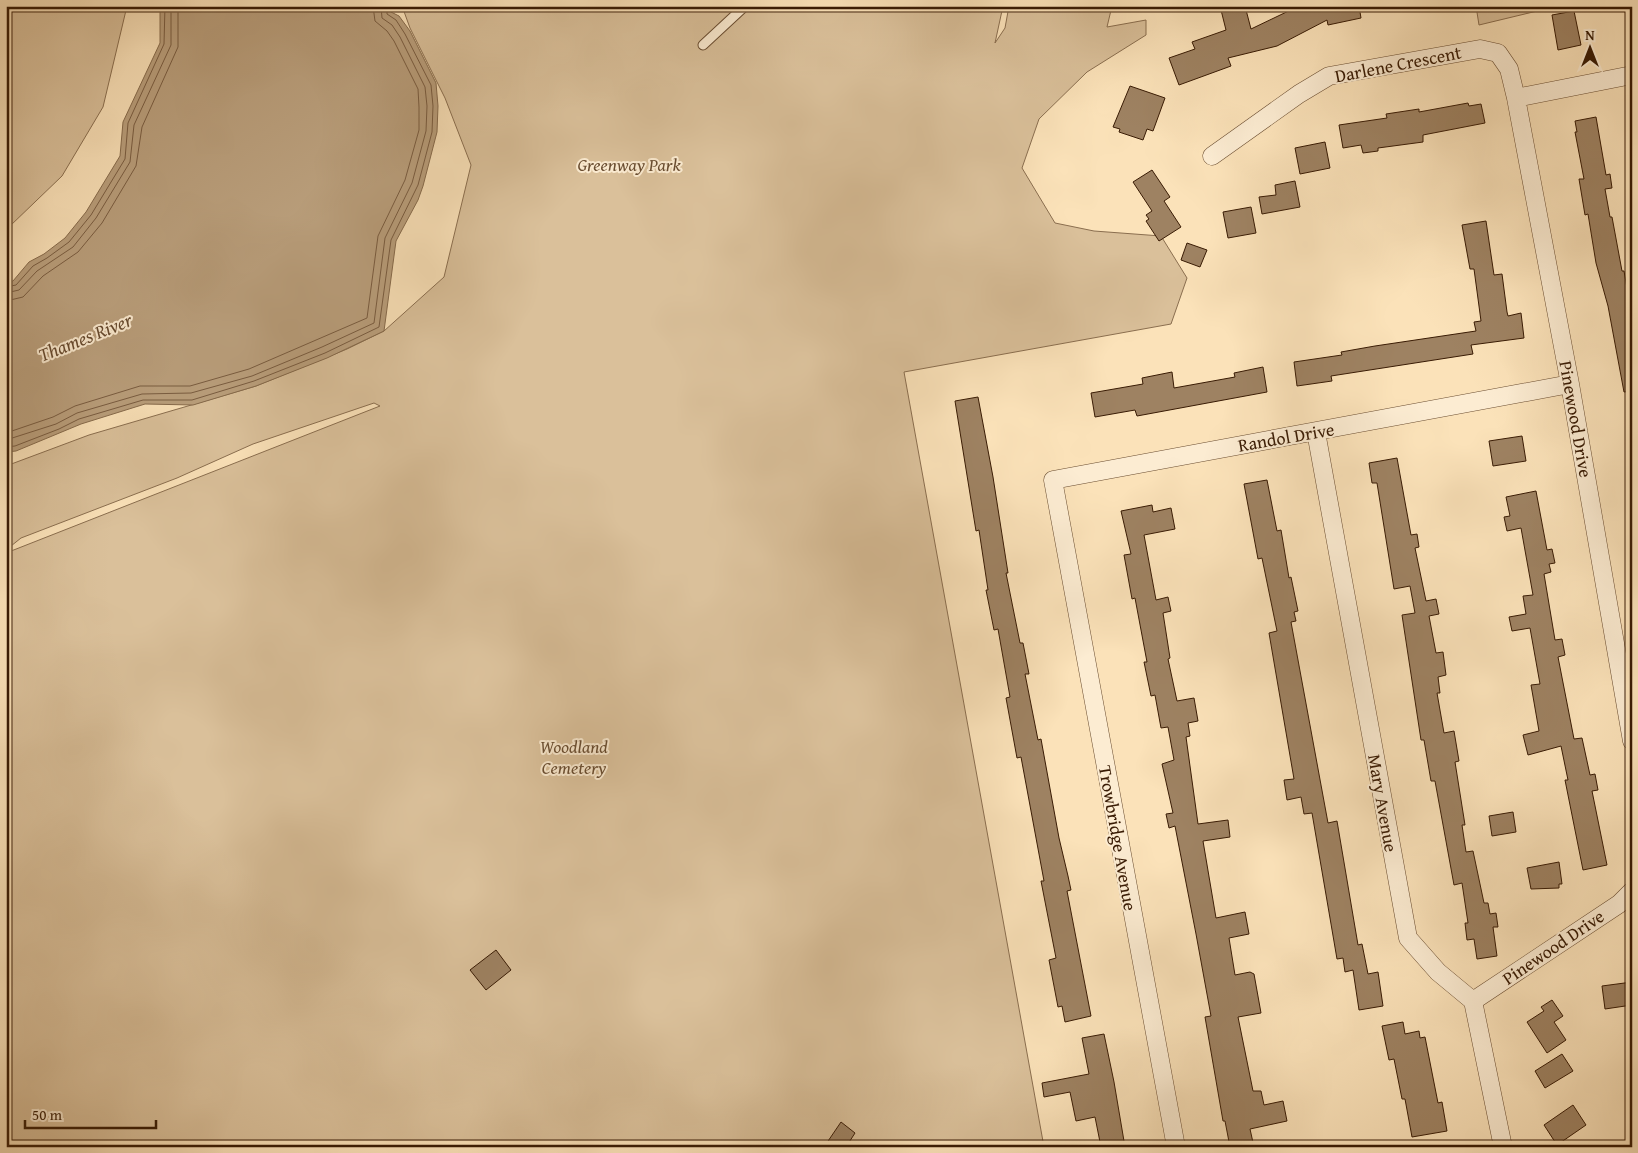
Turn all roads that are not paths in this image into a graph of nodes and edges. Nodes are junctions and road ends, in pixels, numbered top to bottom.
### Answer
1 (745, 6) edge
2 (703, 45) dead end
3 (1632, 75) edge
4 (1516, 98) junction
5 (1212, 156) dead end
6 (1570, 384) junction
7 (1316, 432) junction
8 (1061, 530) joint
9 (1632, 741) edge
10 (1632, 891) edge
11 (1472, 1001) junction
12 (1176, 1147) edge
13 (1503, 1147) edge

1 - 2 lane
3 - 4 street
4 - 5 street, Darlene Crescent
4 - 6 street, Pinewood Drive
6 - 7 street, Randol Drive
6 - 9 street, Pinewood Drive
7 - 8 street, Randol Drive
7 - 11 street, Mary Avenue
8 - 12 street, Trowbridge Avenue
10 - 11 street, Pinewood Drive
11 - 13 street

